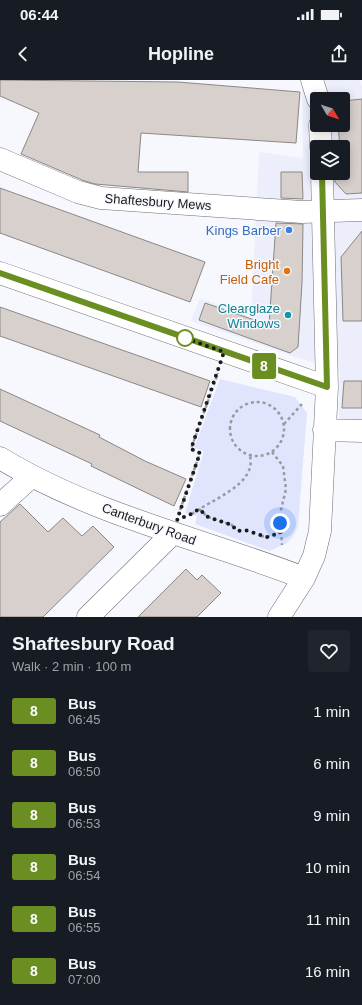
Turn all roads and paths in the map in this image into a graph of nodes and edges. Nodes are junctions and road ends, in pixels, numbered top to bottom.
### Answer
1 (312, 80) edge
2 (316, 92) edge
3 (0, 159) edge
4 (322, 180) edge
5 (362, 210) edge
6 (323, 211) junction
7 (0, 273) edge
8 (224, 352) junction
9 (327, 387) junction
10 (324, 430) junction
11 (362, 431) edge
12 (272, 452) junction
13 (250, 456) junction
14 (0, 458) edge
15 (30, 477) junction
16 (0, 505) edge
17 (199, 509) junction
18 (175, 527) junction
19 (237, 531) dead end
20 (280, 533) junction
21 (255, 534) dead end
22 (282, 570) junction
23 (304, 578) junction
24 (88, 617) edge
25 (279, 617) edge

1 - 2 street
3 - 6 street, Shaftesbury Mews
4 - 6 street
5 - 6 street, Shaftesbury Mews
6 - 9 street
7 - 8 street
8 - 9 street
8 - 18 path
9 - 10 street
10 - 11 street
10 - 23 street
12 - 13 path
12 - 13 path
12 - 20 path
13 - 17 path
14 - 15 street, Canterbury Road
15 - 16 street
15 - 18 street, Canterbury Road
17 - 18 path
17 - 19 path
18 - 22 street, Canterbury Road
18 - 24 street
20 - 21 path
20 - 22 path
22 - 23 street, Canterbury Road
23 - 25 street

